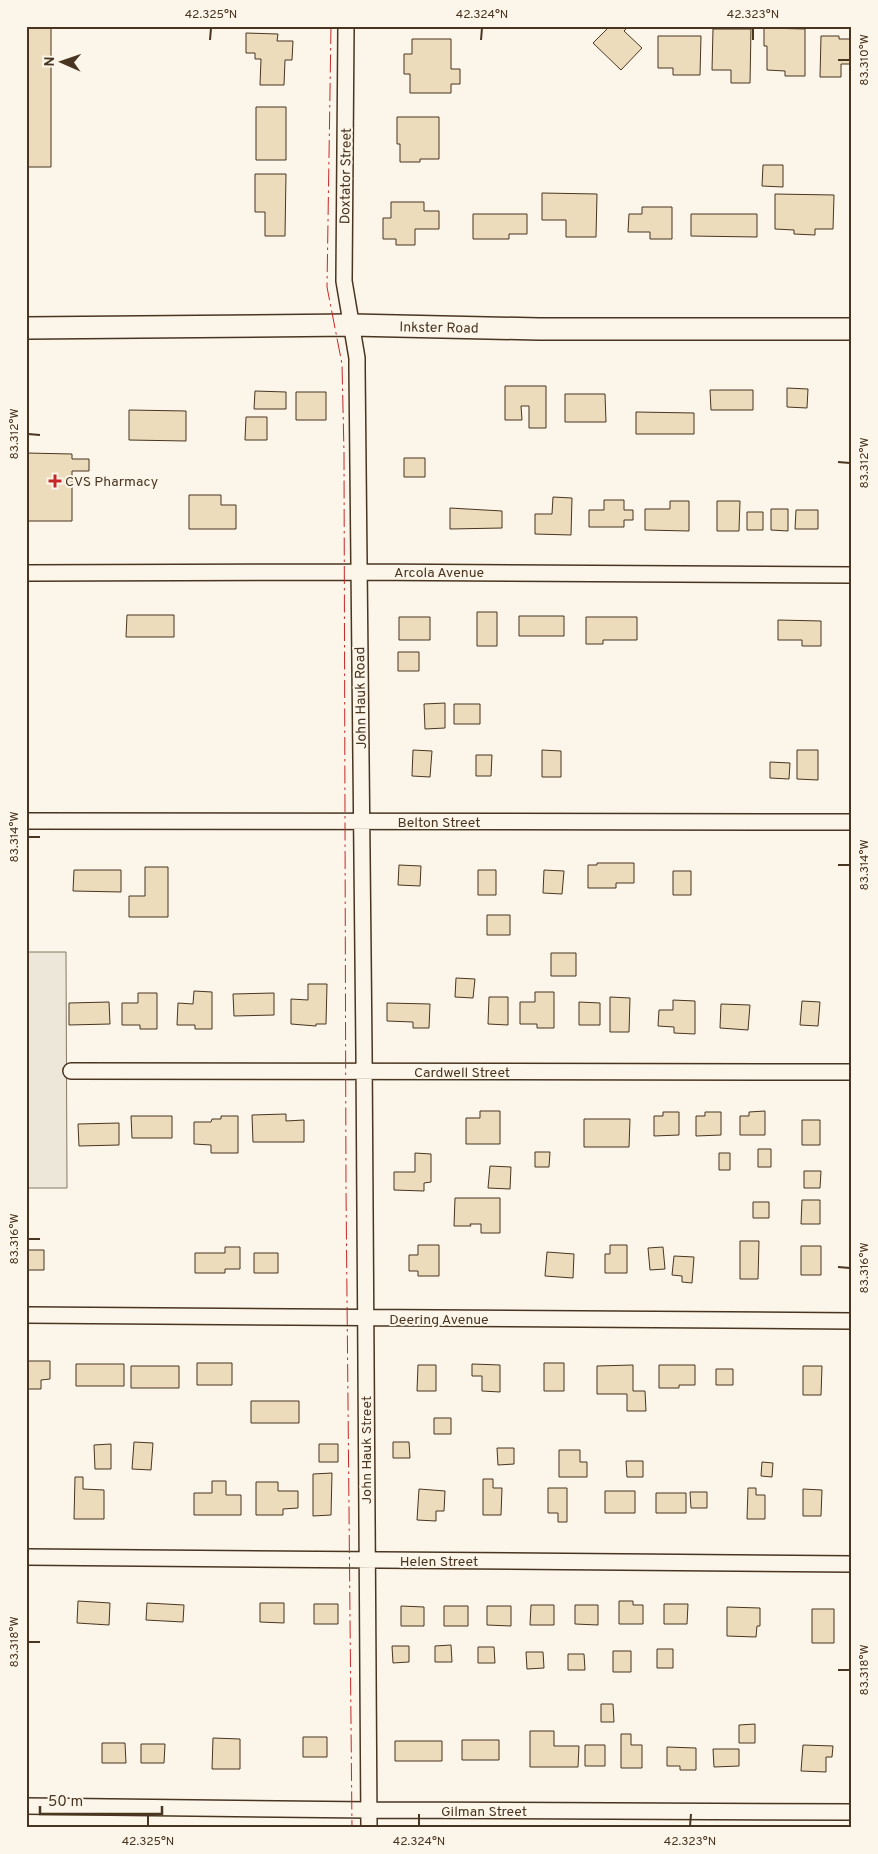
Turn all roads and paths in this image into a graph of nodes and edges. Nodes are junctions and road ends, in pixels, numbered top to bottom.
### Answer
1 (346, 26) edge
2 (352, 326) junction
3 (26, 328) edge
4 (852, 329) edge
5 (358, 572) junction
6 (26, 573) edge
7 (852, 575) edge
8 (26, 821) edge
9 (362, 822) junction
10 (852, 822) edge
11 (71, 1071) dead end
12 (364, 1072) junction
13 (852, 1072) edge
14 (26, 1315) edge
15 (366, 1318) junction
16 (852, 1321) edge
17 (26, 1557) edge
18 (367, 1561) junction
19 (852, 1564) edge
20 (26, 1806) edge
21 (369, 1810) junction
22 (852, 1812) edge
23 (369, 1828) edge

1 - 2 street, Doxtator Street
2 - 3 main road, Inkster Road
2 - 4 main road, Inkster Road
2 - 5 street, John Hauk Road
5 - 6 street, Arcola Avenue
5 - 7 street, Arcola Avenue
5 - 9 street, John Hauk Road
8 - 9 street, Belton Street
9 - 10 street, Belton Street
9 - 12 street, John Hauk Road
11 - 12 street, Cardwell Street
12 - 13 street, Cardwell Street
12 - 15 street, John Hauk Street
14 - 15 street, Deering Avenue
15 - 16 street, Deering Avenue
15 - 18 street, John Hauk Street
17 - 18 street, Helen Street
18 - 19 street, Helen Street
18 - 21 street, John Hauk Street
20 - 21 street, Gilman Street
21 - 22 street, Gilman Street
21 - 23 street, John Hauk Street

